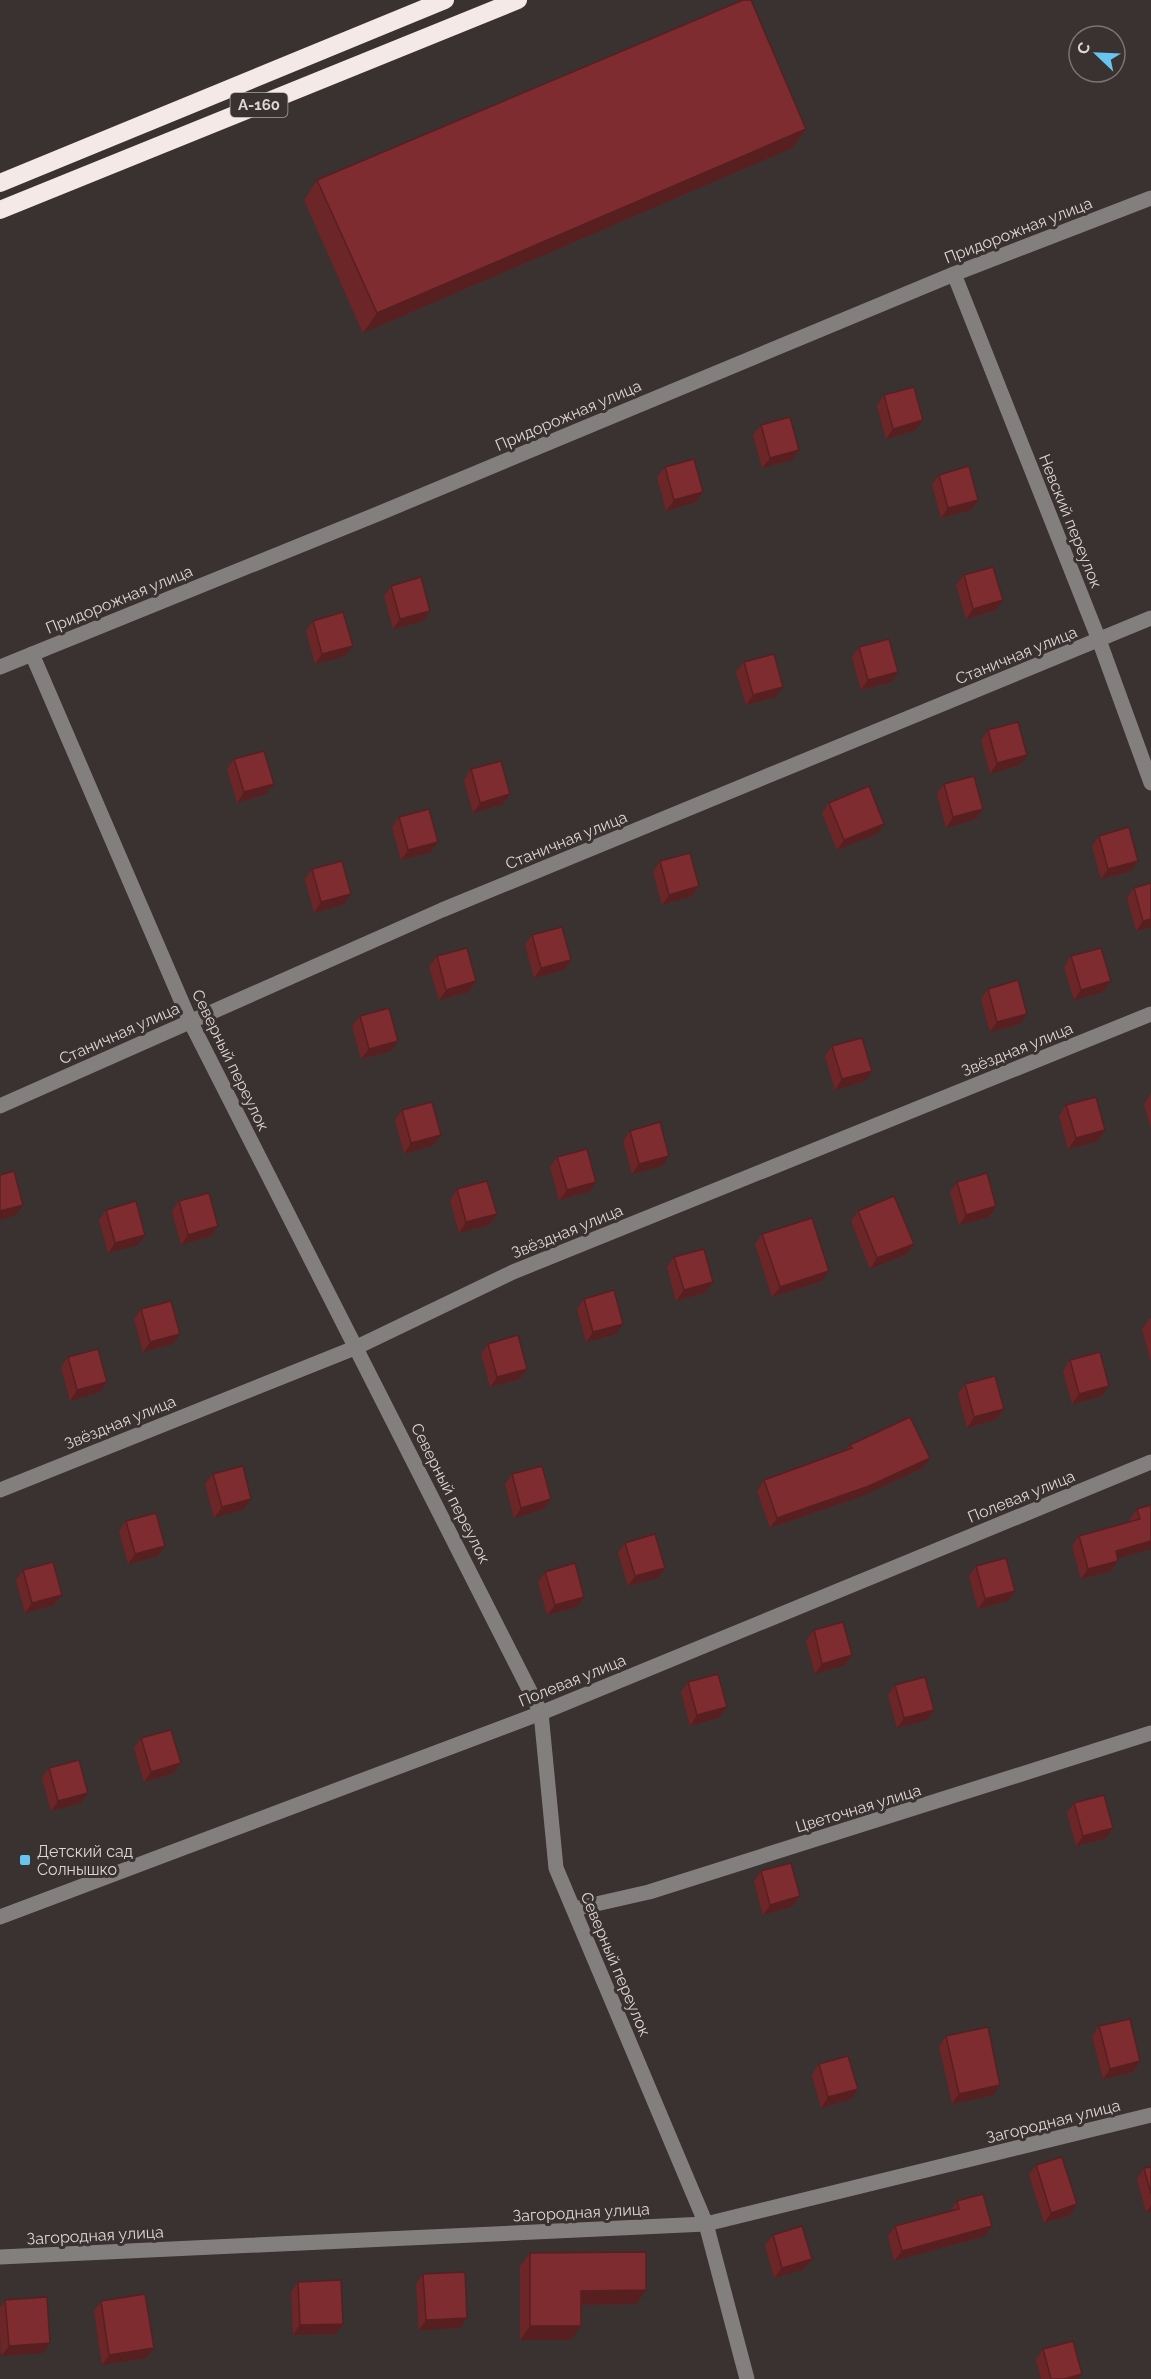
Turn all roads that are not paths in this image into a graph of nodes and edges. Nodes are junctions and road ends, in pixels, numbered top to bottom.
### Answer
1 (445, 0) edge
2 (518, 0) edge
3 (0, 183) edge
4 (1151, 198) edge
5 (0, 210) edge
6 (954, 274) junction
7 (1151, 618) edge
8 (1099, 640) junction
9 (32, 654) junction
10 (0, 667) edge
11 (1151, 783) edge
12 (1151, 1014) edge
13 (190, 1021) junction
14 (0, 1106) edge
15 (357, 1347) junction
16 (1151, 1462) edge
17 (0, 1490) edge
18 (541, 1713) junction
19 (1151, 1733) edge
20 (574, 1909) junction
21 (0, 1917) edge
22 (1151, 2115) edge
23 (706, 2224) junction
24 (0, 2257) edge
25 (747, 2379) edge

1 - 3 highway, А-160
2 - 5 highway, А-160
4 - 6 street, Придорожная улица
6 - 8 street, Невский переулок
6 - 9 street, Придорожная улица
7 - 8 street, Станичная улица
8 - 11 street, Невский переулок
8 - 13 street, Станичная улица
9 - 10 street, Придорожная улица
9 - 13 street, Северный переулок
12 - 15 street, Звёздная улица
13 - 14 street, Станичная улица
13 - 15 street, Северный переулок
15 - 17 street, Звёздная улица
15 - 18 street, Северный переулок
16 - 18 street, Полевая улица
18 - 20 street, Северный переулок
18 - 21 street, Полевая улица
19 - 20 street, Цветочная улица
20 - 23 street, Северный переулок
22 - 23 street, Загородная улица
23 - 24 street, Загородная улица
23 - 25 street, Северный переулок

